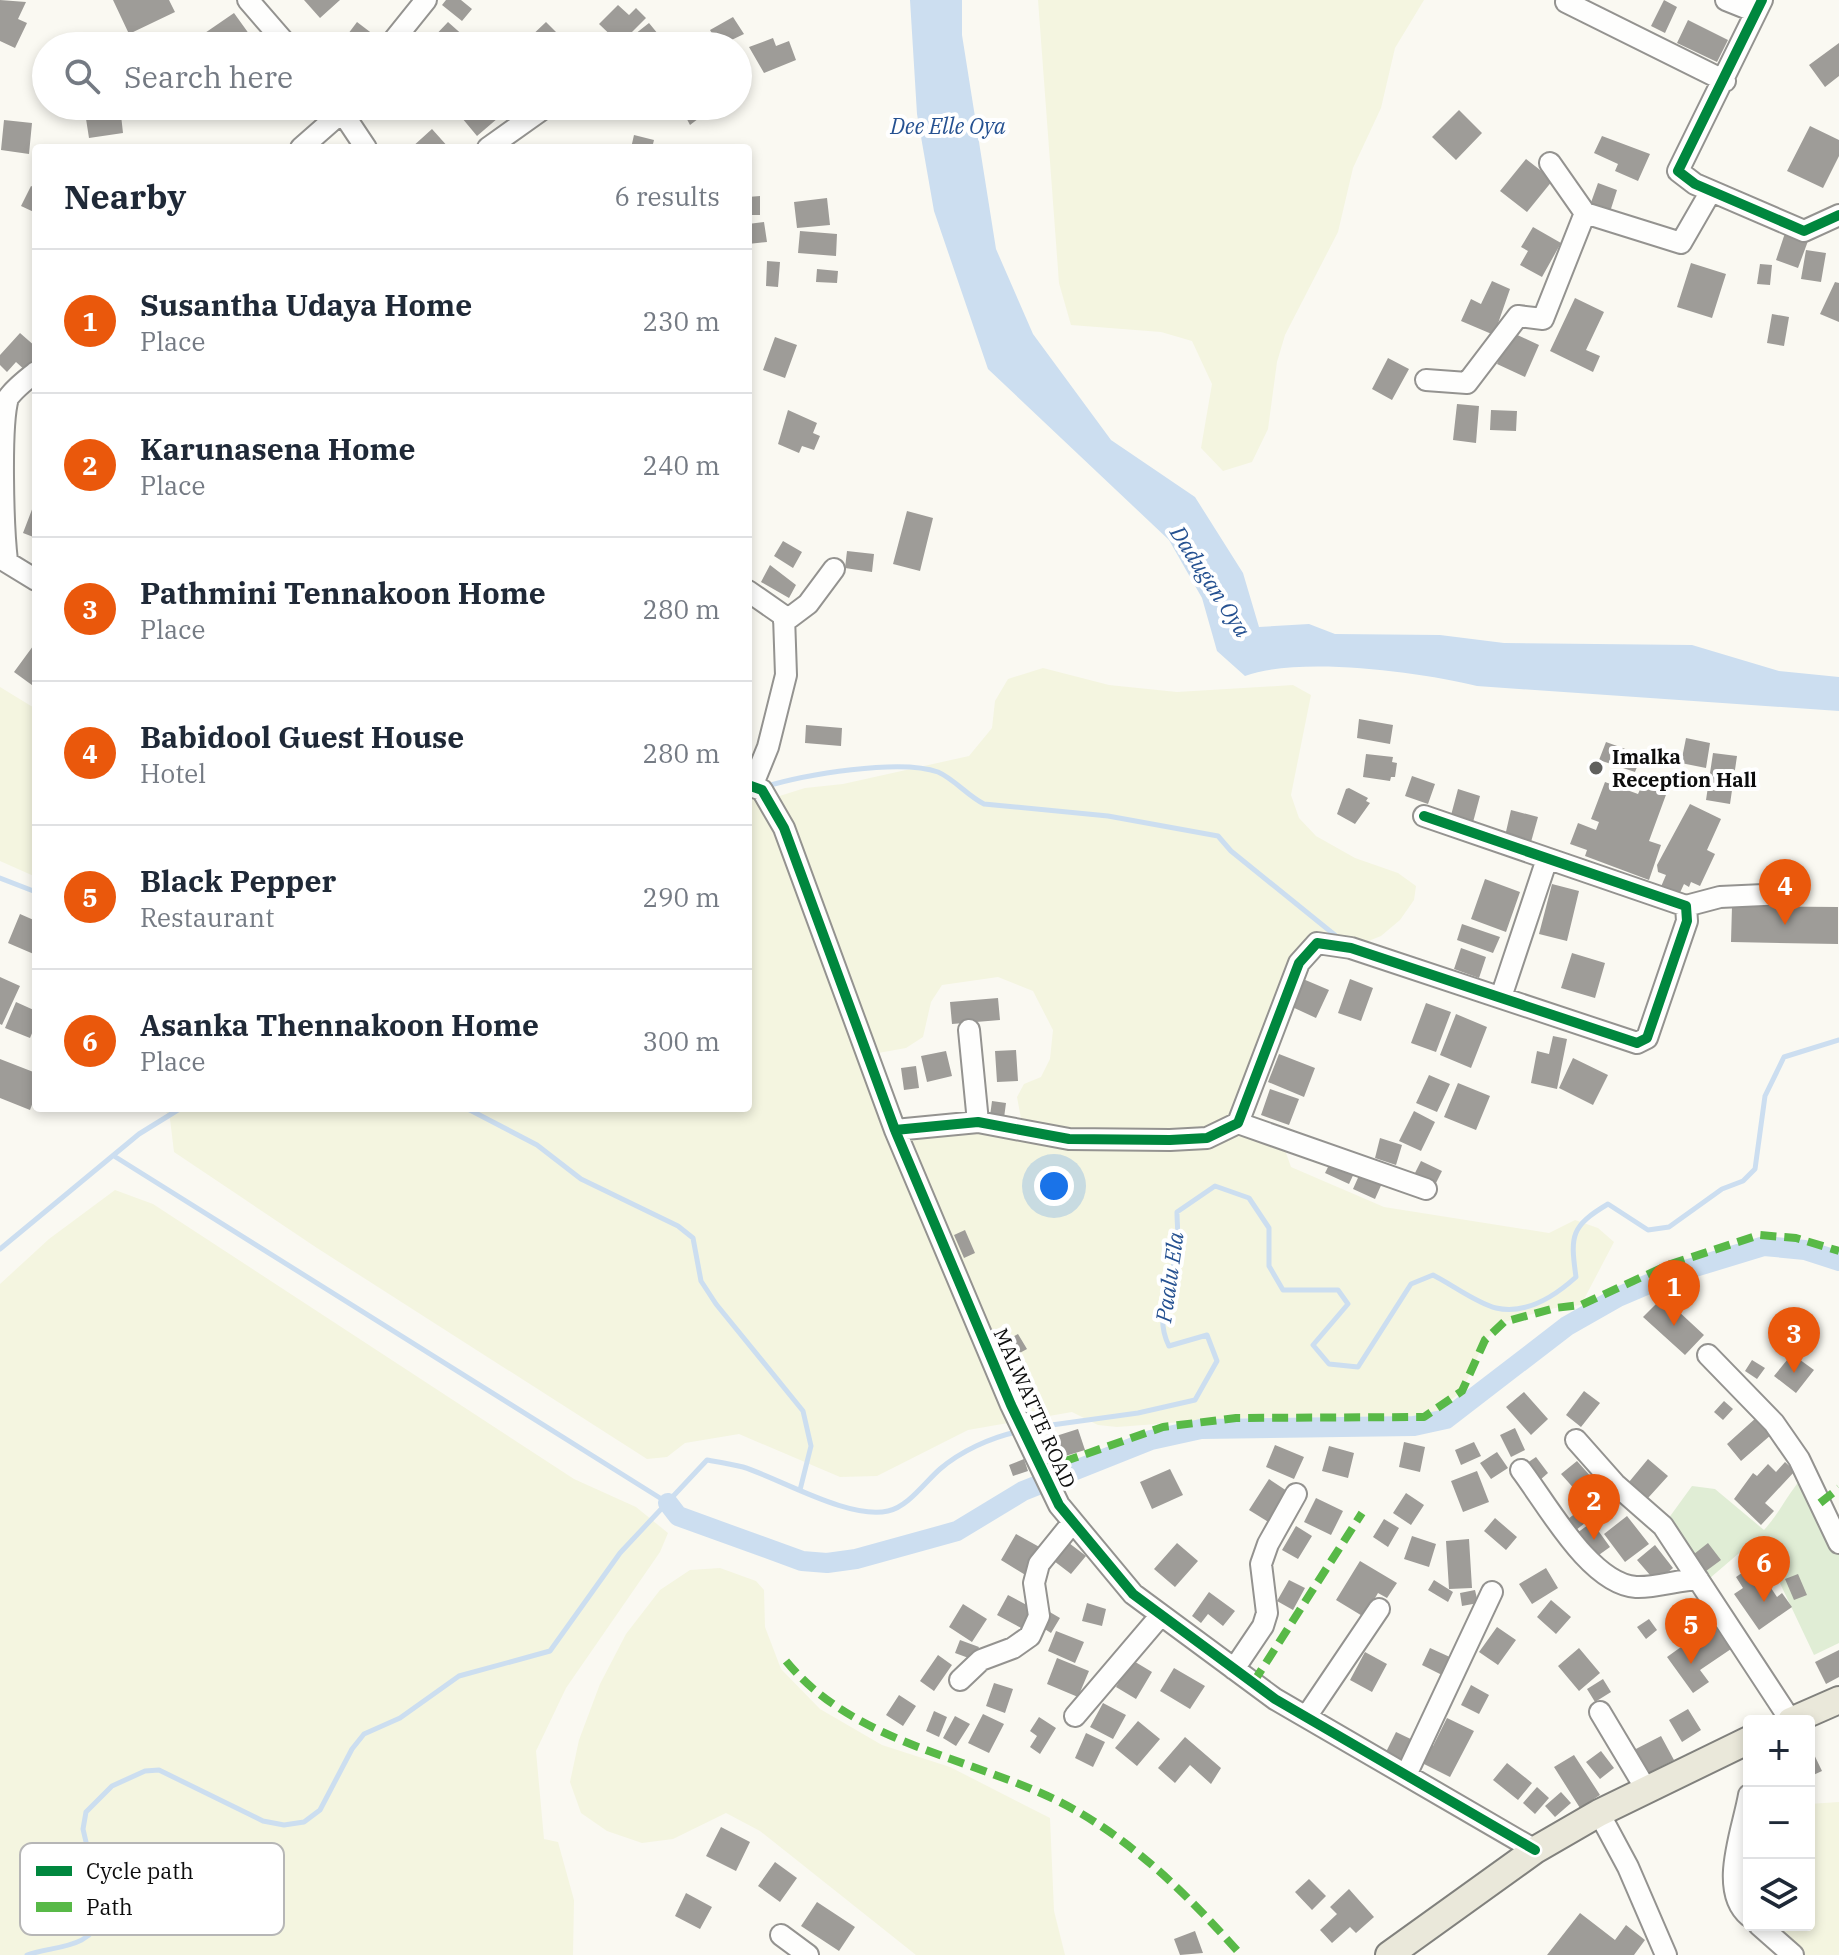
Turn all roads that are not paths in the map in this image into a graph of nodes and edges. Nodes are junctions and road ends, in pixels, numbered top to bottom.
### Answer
1 (248, 0) edge
2 (426, 0) edge
3 (1726, 0) edge
4 (1566, 2) edge
5 (1759, 6) edge
6 (276, 32) edge
7 (400, 32) edge
8 (1725, 81) junction
9 (328, 120) edge
10 (348, 120) edge
11 (527, 120) edge
12 (305, 144) edge
13 (363, 144) edge
14 (494, 144) edge
15 (1550, 163) dead end
16 (1711, 191) junction
17 (1585, 213) junction
18 (1839, 215) edge
19 (32, 376) edge
20 (1426, 380) dead end
21 (4, 559) edge
22 (834, 569) dead end
23 (32, 577) edge
24 (752, 594) edge
25 (784, 622) junction
26 (752, 780) edge
27 (752, 786) edge
28 (1424, 816) dead end
29 (1547, 859) junction
30 (1786, 894) dead end
31 (1686, 906) junction
32 (1501, 997) junction
33 (969, 1030) dead end
34 (978, 1122) junction
35 (1238, 1123) junction
36 (895, 1130) junction
37 (1426, 1189) dead end
38 (1708, 1355) dead end
39 (1576, 1440) dead end
40 (1521, 1470) dead end
41 (1296, 1494) dead end
42 (1073, 1522) junction
43 (1839, 1543) edge
44 (1698, 1579) junction
45 (1492, 1592) dead end
46 (1379, 1609) dead end
47 (1161, 1615) junction
48 (1234, 1669) junction
49 (960, 1680) dead end
50 (1836, 1708) edge
51 (1600, 1712) dead end
52 (1787, 1715) edge
53 (1812, 1715) edge
54 (1075, 1716) dead end
55 (1306, 1717) junction
56 (1743, 1743) edge
57 (1406, 1775) junction
58 (1646, 1789) junction
59 (1599, 1813) junction
60 (1743, 1829) edge
61 (1535, 1850) junction
62 (1743, 1910) edge
63 (1766, 1931) edge
64 (781, 1935) dead end
65 (1402, 1952) edge
66 (808, 1955) edge
67 (1666, 1955) edge
68 (1793, 1955) edge

1 - 6 street
2 - 7 street
3 - 5 street
4 - 8 street
5 - 8 street
8 - 16 street
9 - 12 street
10 - 13 street
11 - 14 street
15 - 17 street
16 - 17 street
16 - 18 street
17 - 20 street
19 - 21 street
21 - 23 street
22 - 25 street
24 - 25 street
25 - 26 street
27 - 36 street, MALWATTE ROAD
28 - 29 street
29 - 31 street
29 - 32 street
30 - 31 street
31 - 32 street
32 - 35 street
33 - 34 street
34 - 35 street
34 - 36 street
35 - 37 street
36 - 42 street, MALWATTE ROAD
38 - 43 street
39 - 44 street
40 - 44 street
41 - 48 street
42 - 47 street, MALWATTE ROAD
42 - 49 street
44 - 52 street
45 - 57 street
46 - 55 street
47 - 48 street, MALWATTE ROAD
47 - 54 street
48 - 55 street, MALWATTE ROAD
50 - 53 main road
51 - 58 street
55 - 57 street, MALWATTE ROAD
56 - 58 main road
57 - 61 street, MALWATTE ROAD
58 - 59 main road
59 - 61 main road
59 - 67 street
60 - 62 street
61 - 65 main road
63 - 68 street
64 - 66 street

